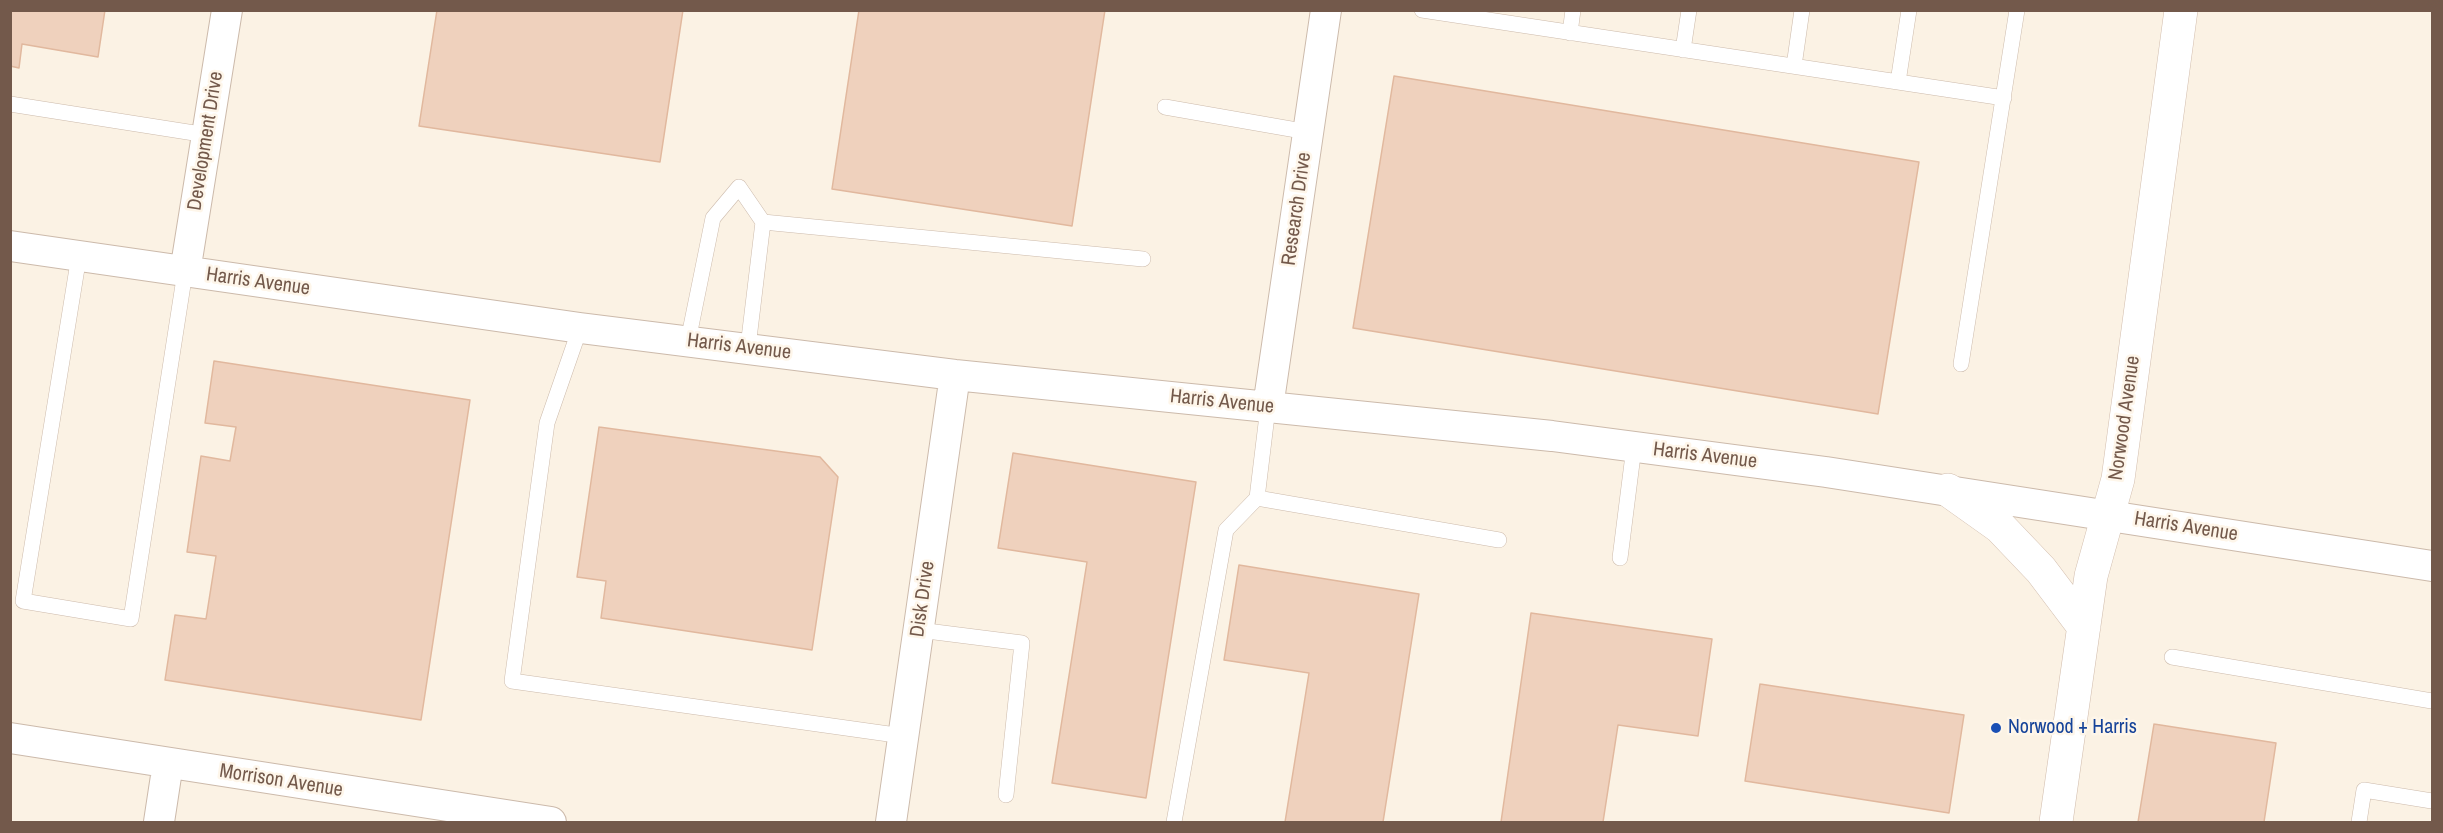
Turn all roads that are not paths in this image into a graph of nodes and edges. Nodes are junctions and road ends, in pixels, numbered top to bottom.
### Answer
1 (226, 10) edge
2 (1326, 10) edge
3 (1422, 10) edge
4 (1574, 10) edge
5 (1689, 10) edge
6 (1802, 10) edge
7 (1909, 10) edge
8 (2017, 10) edge
9 (2181, 10) edge
10 (1470, 14) edge
11 (1570, 33) junction
12 (1683, 50) junction
13 (1794, 66) junction
14 (1898, 82) junction
15 (2004, 98) junction
16 (10, 104) edge
17 (1165, 106) dead end
18 (1308, 132) junction
19 (207, 135) junction
20 (763, 222) junction
21 (10, 246) edge
22 (79, 256) junction
23 (1143, 259) dead end
24 (185, 272) junction
25 (580, 328) junction
26 (688, 341) junction
27 (748, 347) junction
28 (1960, 364) dead end
29 (955, 375) junction
30 (1268, 407) junction
31 (1634, 447) junction
32 (1948, 490) junction
33 (1257, 498) junction
34 (2106, 514) junction
35 (1499, 540) dead end
36 (1620, 558) dead end
37 (2433, 566) edge
38 (2084, 627) junction
39 (919, 630) junction
40 (2172, 657) dead end
41 (2433, 701) edge
42 (903, 736) junction
43 (10, 738) edge
44 (168, 763) junction
45 (1006, 795) dead end
46 (2433, 801) edge
47 (159, 822) edge
48 (551, 822) edge
49 (891, 822) edge
50 (1174, 822) edge
51 (2056, 822) edge
52 (2359, 822) edge

1 - 19 street, Development Drive
2 - 18 street, Research Drive
3 - 10 lane
4 - 11 lane
5 - 12 lane
6 - 13 lane
7 - 14 lane
8 - 15 lane
9 - 34 main road, Norwood Avenue
10 - 11 lane
11 - 12 lane
12 - 13 lane
13 - 14 lane
14 - 15 lane
15 - 28 lane
16 - 19 lane
17 - 18 lane
18 - 30 street, Research Drive
19 - 24 street, Development Drive
20 - 23 lane
20 - 26 lane
20 - 27 lane
21 - 22 street, Harris Avenue
22 - 24 street, Harris Avenue
22 - 24 lane
24 - 25 street, Harris Avenue
25 - 26 street, Harris Avenue
25 - 42 lane
26 - 27 street, Harris Avenue
27 - 29 street, Harris Avenue
29 - 30 street, Harris Avenue
29 - 39 street, Disk Drive
30 - 31 street, Harris Avenue
30 - 33 lane
31 - 32 street, Harris Avenue
31 - 36 lane
32 - 34 street, Harris Avenue
32 - 38 main road
33 - 35 lane
33 - 50 lane
34 - 37 street, Harris Avenue
34 - 38 main road, Norwood Avenue
38 - 51 main road, Norwood Avenue
39 - 42 street, Disk Drive
39 - 45 lane
40 - 41 lane
42 - 49 street, Disk Drive
43 - 44 street, Morrison Avenue
44 - 47 street
44 - 48 street, Morrison Avenue
46 - 52 lane

